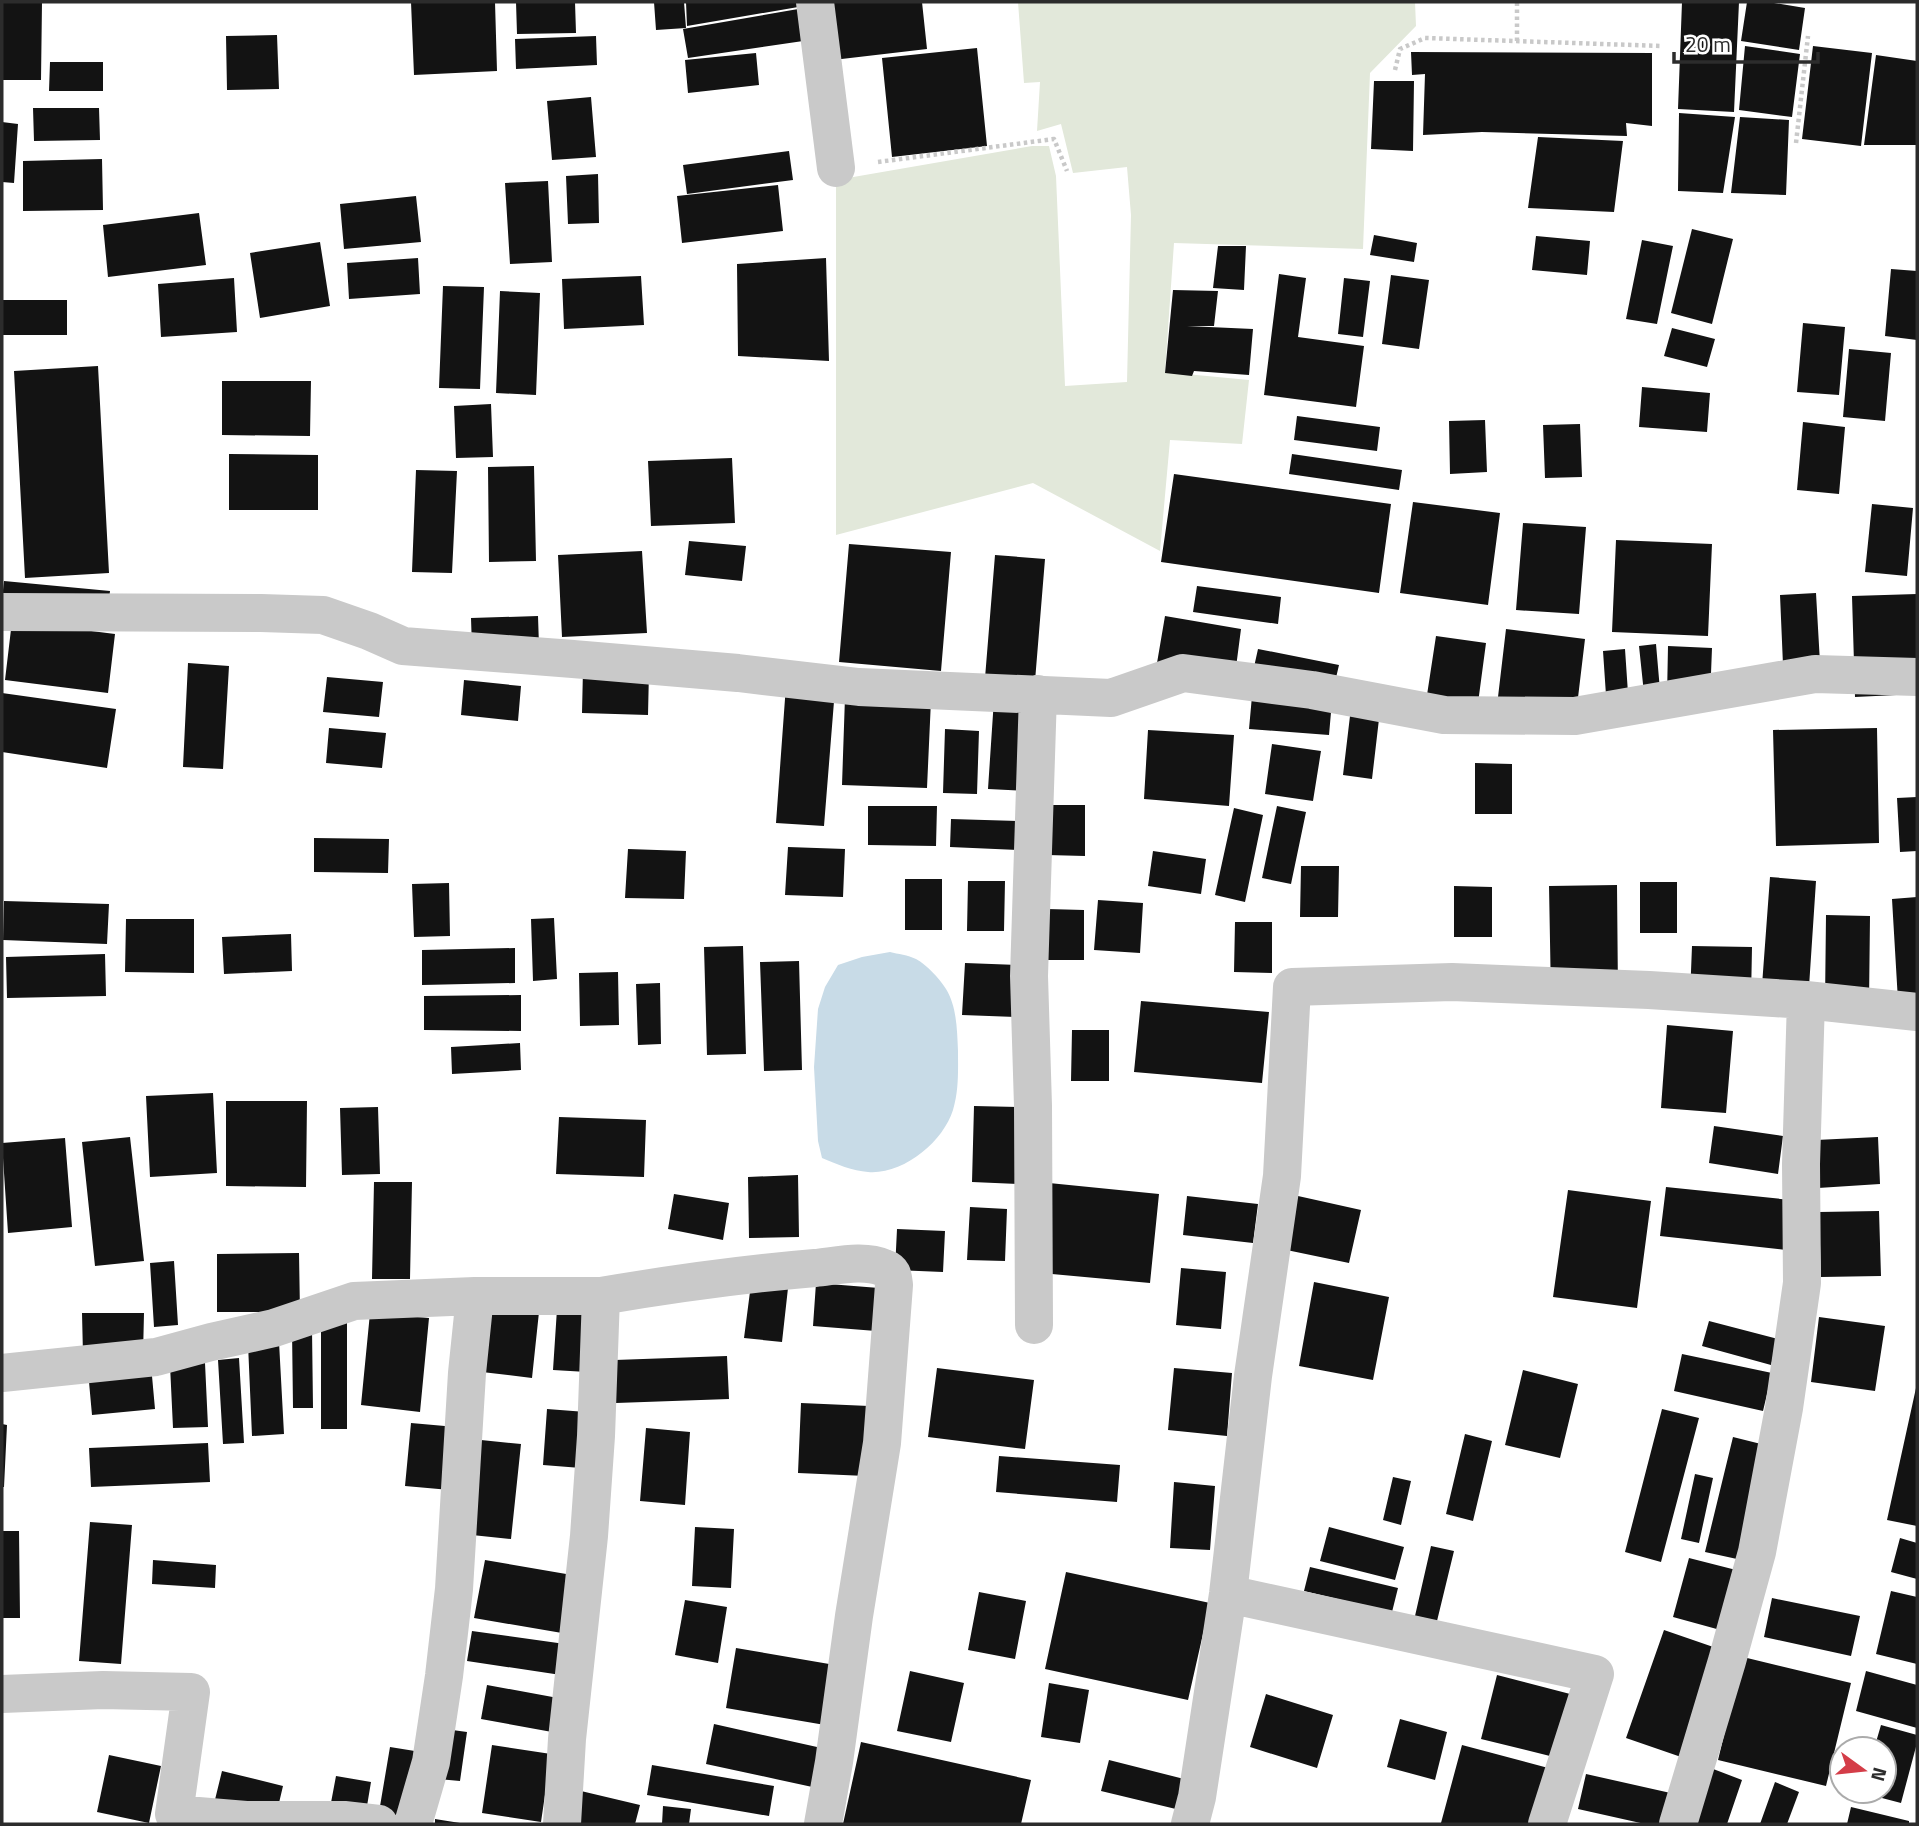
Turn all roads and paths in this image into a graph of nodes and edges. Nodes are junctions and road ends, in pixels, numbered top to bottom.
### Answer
1 (815, 2) edge
2 (1517, 2) edge
3 (1808, 36) dead end
4 (1517, 41) junction
5 (1662, 46) dead end
6 (1395, 70) dead end
7 (1796, 143) dead end
8 (836, 167) joint
9 (1067, 171) dead end
10 (2, 612) edge
11 (1917, 677) edge
12 (1038, 694) junction
13 (1806, 1000) junction
14 (1917, 1012) edge
15 (475, 1296) junction
16 (601, 1296) junction
17 (1034, 1325) dead end
18 (2, 1373) edge
19 (1228, 1594) junction
20 (2, 1694) edge
21 (379, 1824) edge
22 (413, 1824) edge
23 (562, 1824) edge
24 (823, 1824) edge
25 (1189, 1824) edge
26 (1546, 1824) edge
27 (1678, 1824) edge

1 - 8 street
2 - 4 path
3 - 7 path
4 - 5 path
4 - 6 path
8 - 9 path
10 - 12 street
11 - 12 street
12 - 17 street
13 - 14 street
13 - 19 street
13 - 27 street
15 - 16 street
15 - 18 street
15 - 22 street
16 - 23 street
16 - 24 street
19 - 25 street
19 - 26 street
20 - 21 street

